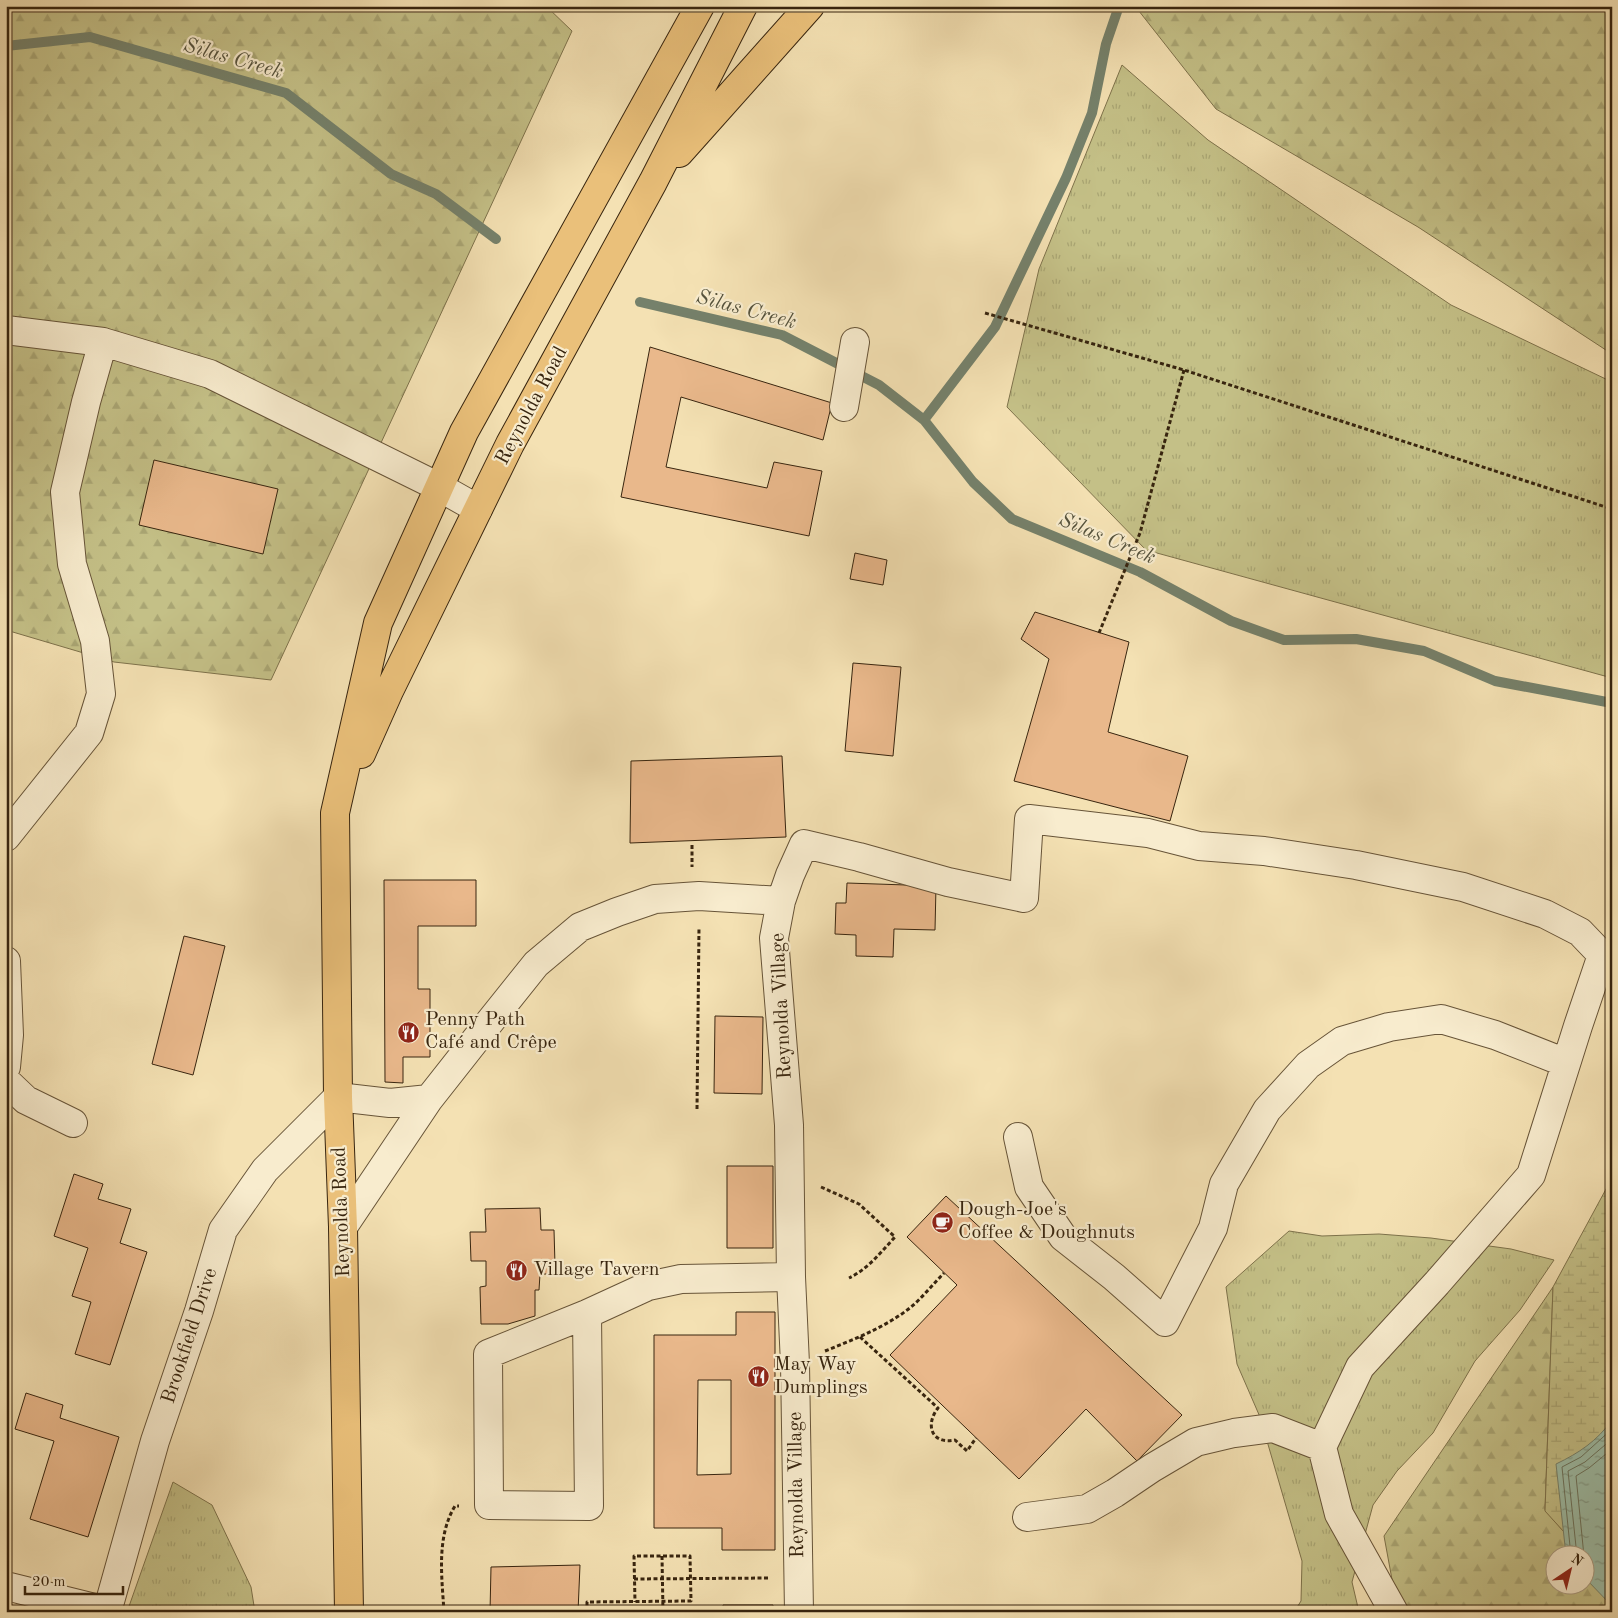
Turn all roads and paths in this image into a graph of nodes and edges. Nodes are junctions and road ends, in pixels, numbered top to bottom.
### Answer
1 (743, 6) edge
2 (810, 6) edge
3 (691, 14) edge
4 (653, 182) junction
5 (985, 314) dead end
6 (6, 330) edge
7 (103, 342) junction
8 (855, 342) dead end
9 (1184, 370) junction
10 (844, 407) dead end
11 (439, 487) junction
12 (478, 509) junction
13 (1612, 509) edge
14 (1099, 633) dead end
15 (336, 813) junction
16 (6, 837) edge
17 (781, 901) junction
18 (699, 922) dead end
19 (6, 961) edge
20 (1566, 1063) junction
21 (6, 1067) edge
22 (6, 1082) edge
23 (338, 1096) junction
24 (429, 1099) junction
25 (696, 1109) dead end
26 (73, 1123) dead end
27 (1018, 1137) dead end
28 (816, 1181) dead end
29 (343, 1227) junction
30 (944, 1273) dead end
31 (791, 1277) junction
32 (849, 1278) dead end
33 (587, 1314) junction
34 (860, 1337) junction
35 (795, 1364) junction
36 (976, 1438) dead end
37 (1322, 1447) junction
38 (450, 1513) dead end
39 (1027, 1517) dead end
40 (662, 1556) junction
41 (777, 1578) dead end
42 (634, 1579) junction
43 (662, 1579) junction
44 (690, 1579) junction
45 (6, 1586) edge
46 (635, 1602) junction
47 (663, 1602) junction
48 (108, 1612) edge
49 (349, 1612) edge
50 (444, 1612) edge
51 (587, 1612) edge
52 (663, 1612) edge
53 (799, 1612) edge
54 (1394, 1612) edge

1 - 4 main road, Reynolda Road
2 - 4 main road
3 - 11 main road, Reynolda Road
4 - 12 main road, Reynolda Road
5 - 9 path
6 - 7 street
7 - 11 street
7 - 16 street
8 - 10 street
9 - 13 path
9 - 14 path
11 - 12 street
11 - 15 main road, Reynolda Road
12 - 15 main road, Reynolda Road
15 - 23 main road, Reynolda Road
17 - 20 street, Reynolda Village
17 - 24 street
17 - 31 street, Reynolda Village
18 - 25 path
19 - 21 street
20 - 27 street
20 - 37 street
22 - 26 street
23 - 24 street
23 - 29 main road, Reynolda Road
23 - 48 street, Brookfield Drive
24 - 29 street
28 - 32 path
29 - 49 main road, Reynolda Road
30 - 34 path
31 - 33 street
31 - 35 street, Reynolda Village
33 - 33 street
34 - 35 path
34 - 36 path
35 - 53 street, Reynolda Village
37 - 39 street
37 - 54 street
38 - 50 path
40 - 42 path
40 - 43 path
40 - 44 path
41 - 44 path
42 - 43 path
42 - 46 path
43 - 44 path
43 - 47 path
44 - 47 path
45 - 48 street
46 - 47 path
46 - 51 path
47 - 52 path

